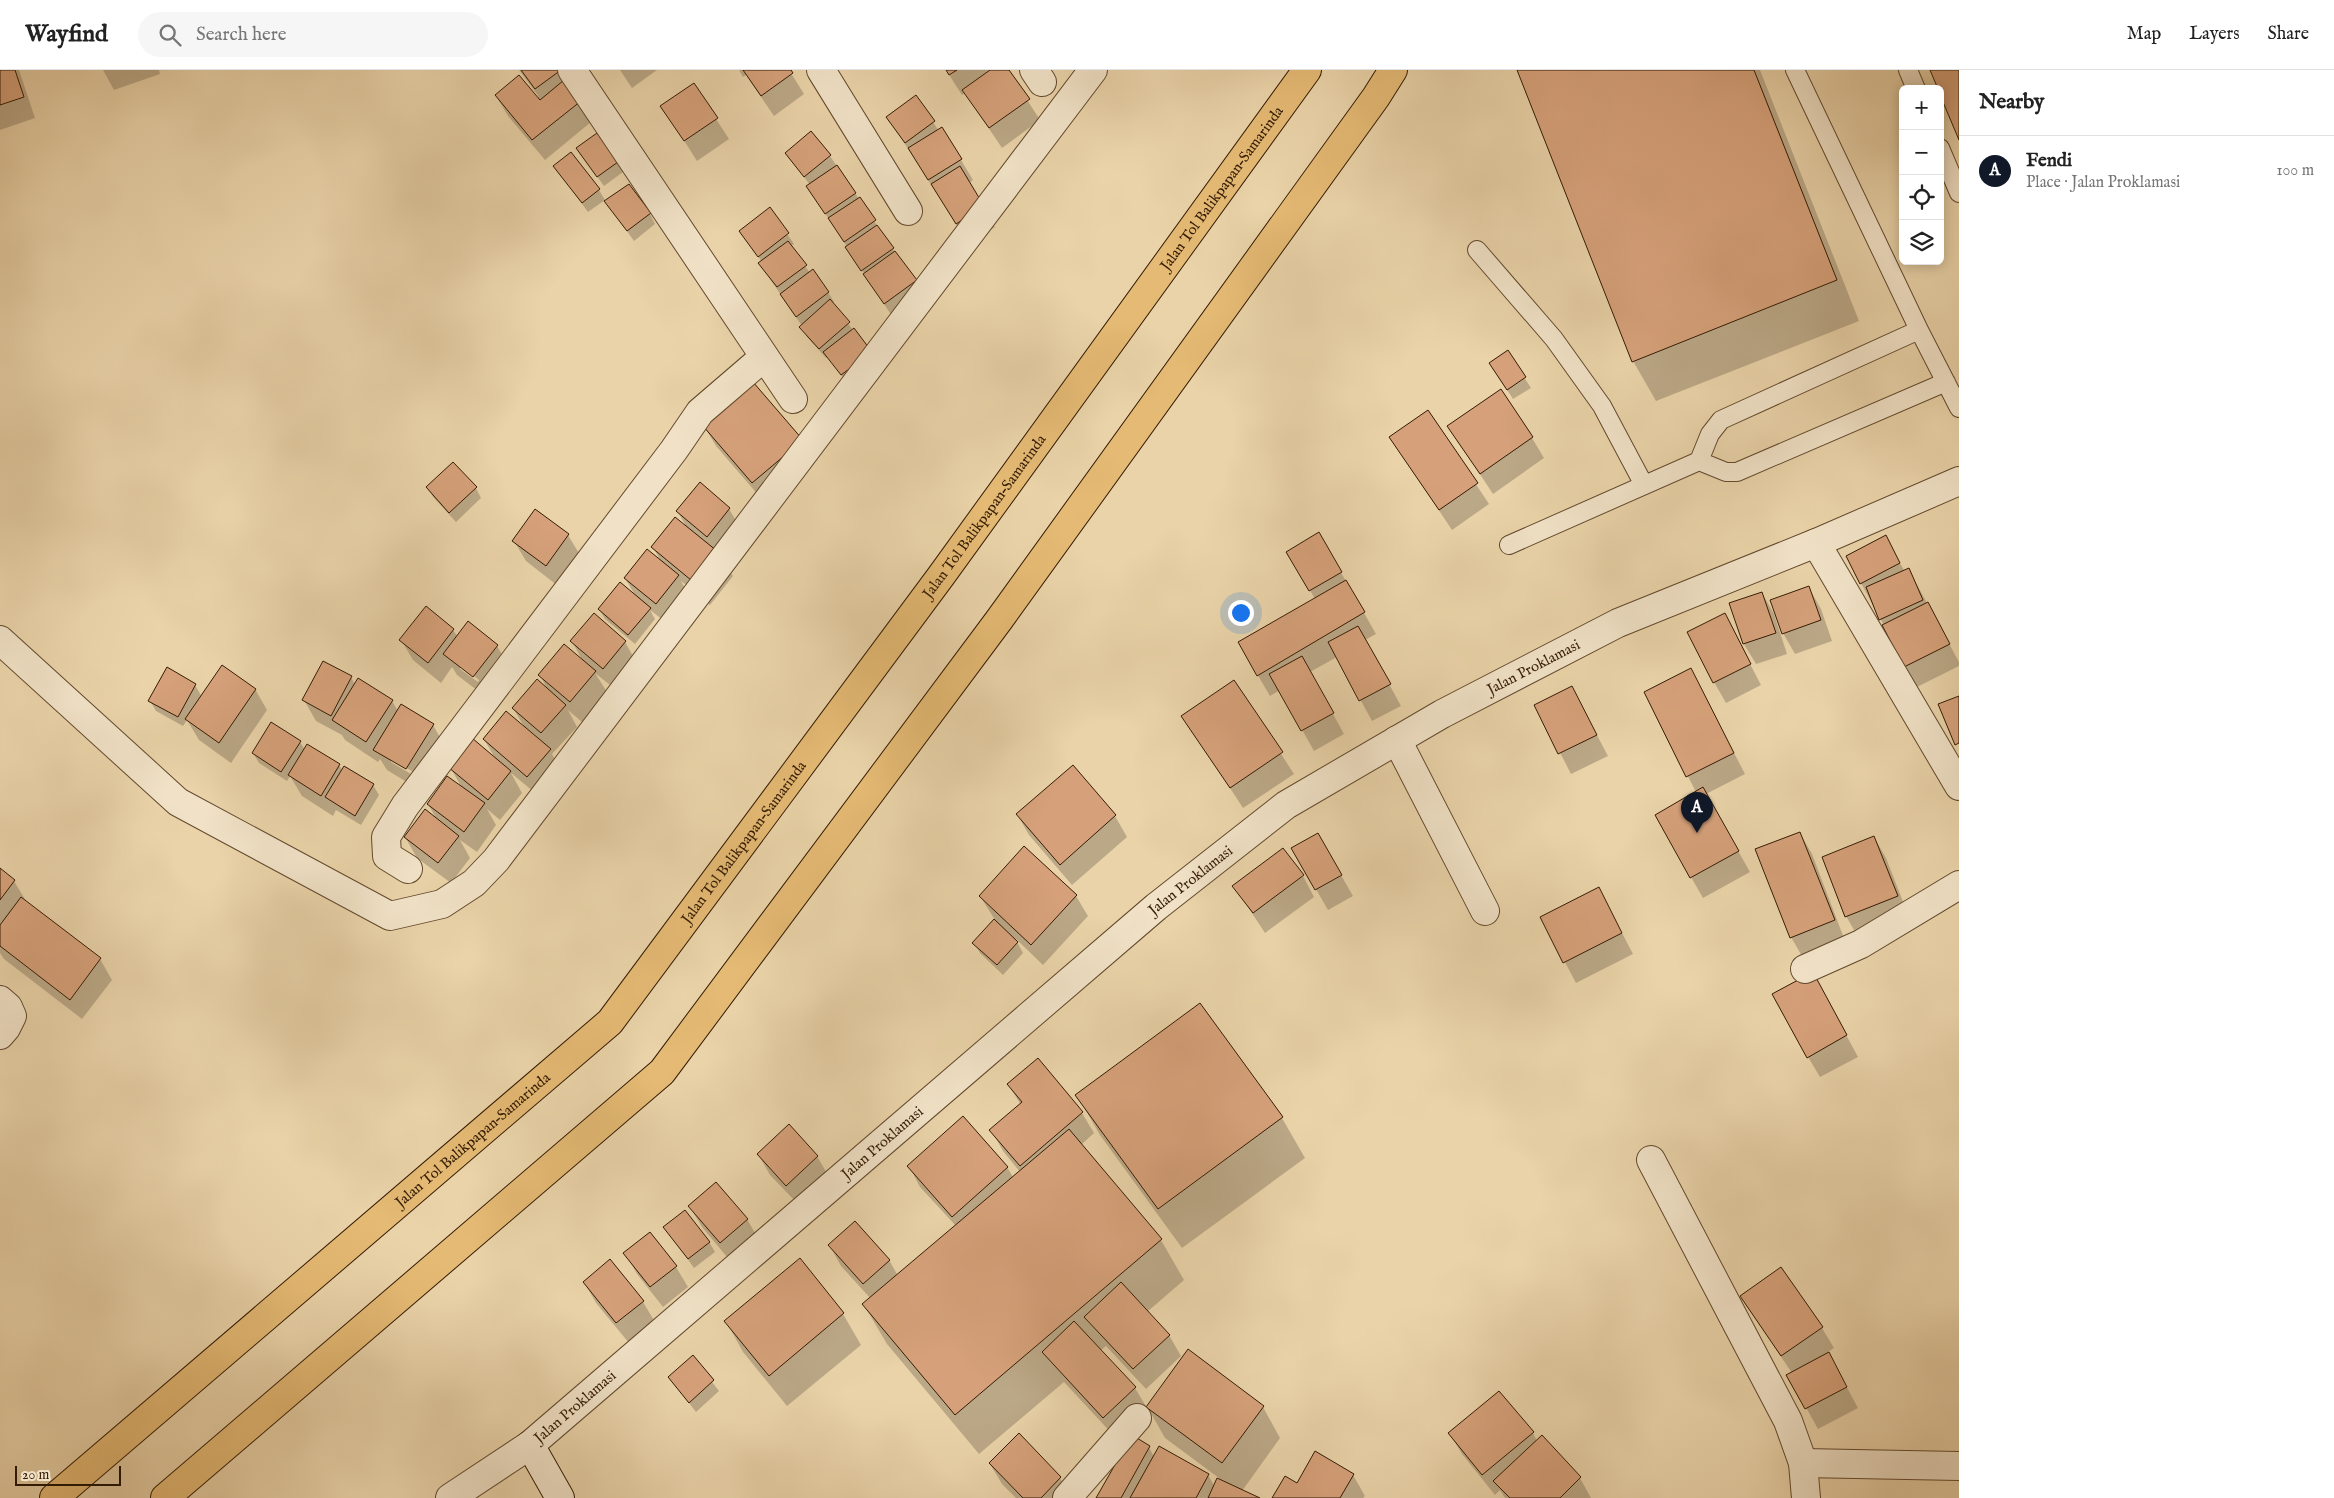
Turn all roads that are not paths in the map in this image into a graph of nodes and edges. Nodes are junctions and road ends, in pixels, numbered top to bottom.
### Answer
1 (572, 70) edge
2 (821, 70) edge
3 (1093, 70) edge
4 (1307, 70) edge
5 (1393, 70) edge
6 (1796, 70) edge
7 (1908, 70) edge
8 (1914, 85) edge
9 (1944, 157) edge
10 (1959, 193) edge
11 (908, 211) dead end
12 (1478, 250) dead end
13 (1919, 330) junction
14 (764, 357) junction
15 (1946, 382) junction
16 (793, 399) dead end
17 (1959, 408) edge
18 (1699, 461) junction
19 (1959, 481) edge
20 (1644, 485) junction
21 (1816, 543) junction
22 (1509, 544) dead end
23 (0, 640) edge
24 (1397, 740) junction
25 (1959, 786) edge
26 (408, 869) dead end
27 (1959, 885) edge
28 (1485, 911) dead end
29 (1805, 969) dead end
30 (0, 1000) edge
31 (0, 1035) edge
32 (1651, 1160) dead end
33 (1137, 1418) dead end
34 (530, 1445) junction
35 (1803, 1463) junction
36 (1959, 1466) edge
37 (54, 1498) edge
38 (165, 1498) edge
39 (450, 1498) edge
40 (560, 1498) edge
41 (1066, 1498) edge
42 (1806, 1498) edge

1 - 14 street
2 - 11 street
3 - 23 street
4 - 37 highway, Jalan Tol Balikpapan–Samarinda
5 - 38 highway
6 - 13 lane
7 - 8 lane
9 - 10 lane
12 - 20 lane
13 - 15 lane
13 - 18 lane
14 - 16 street
14 - 26 street
15 - 17 lane
15 - 18 lane
18 - 20 lane
19 - 21 street, Jalan Proklamasi
20 - 22 lane
21 - 24 street, Jalan Proklamasi
21 - 25 street
24 - 28 street
24 - 34 street, Jalan Proklamasi
27 - 29 street
30 - 31 street
32 - 35 street
33 - 41 street
34 - 39 street, Jalan Proklamasi
34 - 40 street, Jalan Proklamasi
35 - 36 street
35 - 42 street

